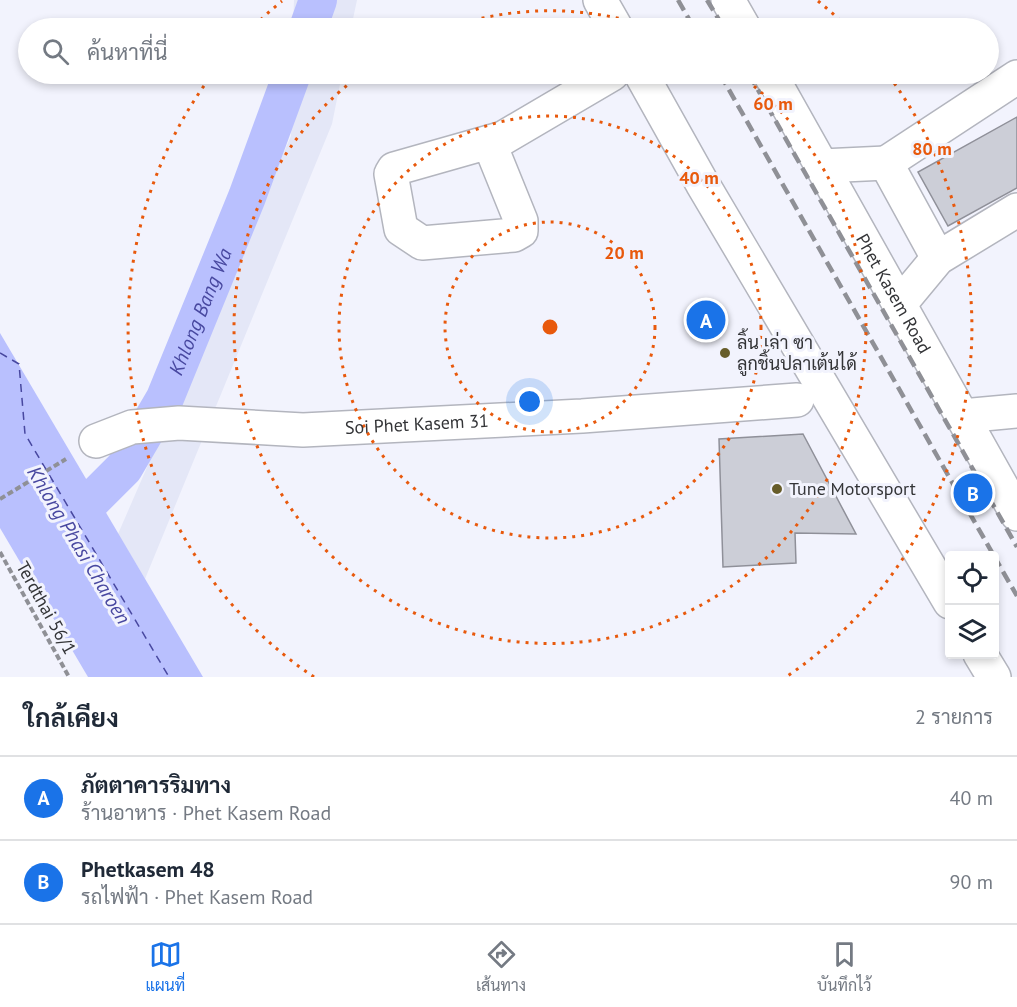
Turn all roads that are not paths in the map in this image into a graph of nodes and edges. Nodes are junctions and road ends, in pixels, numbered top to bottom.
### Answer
1 (600, 0) edge
2 (728, 0) edge
3 (610, 18) edge
4 (738, 18) edge
5 (1017, 77) edge
6 (595, 84) edge
7 (647, 84) edge
8 (776, 84) edge
9 (489, 142) dead end
10 (886, 163) junction
11 (822, 166) junction
12 (1017, 210) edge
13 (938, 258) junction
14 (899, 305) junction
15 (797, 400) dead end
16 (1017, 411) edge
17 (962, 416) junction
18 (96, 441) road end
19 (1017, 514) edge
20 (945, 594) edge
21 (983, 659) edge
22 (994, 677) edge

1 - 3 main road
2 - 4 main road
5 - 10 main road
6 - 9 main road
7 - 20 main road
8 - 11 main road, Phet Kasem Road
10 - 11 main road
10 - 13 main road
11 - 14 main road, Phet Kasem Road
12 - 13 main road
13 - 14 main road
14 - 17 main road, Phet Kasem Road
15 - 18 main road, Soi Phet Kasem 31
16 - 17 main road
17 - 19 main road, Phet Kasem Road
21 - 22 main road

